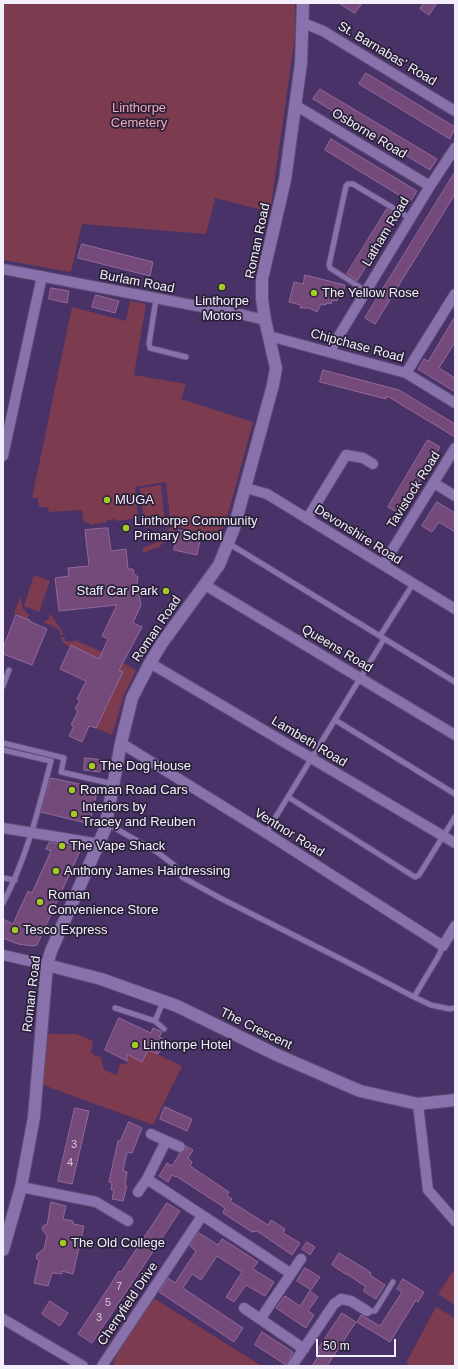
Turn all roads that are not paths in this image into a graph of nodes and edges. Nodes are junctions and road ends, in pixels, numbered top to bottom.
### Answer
1 (303, 3) edge
2 (303, 23) junction
3 (295, 105) junction
4 (455, 111) edge
5 (455, 148) edge
6 (430, 186) junction
7 (410, 218) junction
8 (3, 269) edge
9 (42, 276) junction
10 (366, 291) junction
11 (455, 294) edge
12 (156, 299) junction
13 (265, 320) junction
14 (269, 336) junction
15 (329, 352) junction
16 (186, 357) dead end
17 (406, 373) junction
18 (455, 402) edge
19 (455, 448) edge
20 (3, 456) edge
21 (373, 464) dead end
22 (434, 483) junction
23 (246, 488) junction
24 (455, 496) edge
25 (307, 518) junction
26 (228, 543) junction
27 (383, 565) junction
28 (413, 584) junction
29 (205, 585) junction
30 (455, 610) edge
31 (382, 637) junction
32 (150, 663) junction
33 (9, 670) dead end
34 (360, 678) junction
35 (455, 682) edge
36 (3, 686) edge
37 (335, 720) junction
38 (455, 735) edge
39 (3, 743) edge
40 (121, 743) junction
41 (3, 750) edge
42 (312, 758) junction
43 (112, 784) junction
44 (455, 794) edge
45 (288, 797) junction
46 (455, 817) edge
47 (106, 823) junction
48 (3, 828) edge
49 (32, 833) junction
50 (266, 833) junction
51 (443, 836) junction
52 (455, 843) edge
53 (100, 844) junction
54 (3, 878) edge
55 (15, 880) junction
56 (3, 903) edge
57 (455, 926) edge
58 (443, 946) junction
59 (3, 955) edge
60 (47, 965) junction
61 (414, 997) junction
62 (164, 1001) junction
63 (115, 1008) dead end
64 (455, 1008) edge
65 (155, 1021) junction
66 (164, 1029) dead end
67 (455, 1100) edge
68 (418, 1104) junction
69 (151, 1134) dead end
70 (166, 1141) junction
71 (180, 1147) dead end
72 (147, 1179) junction
73 (21, 1187) junction
74 (138, 1192) dead end
75 (202, 1216) junction
76 (128, 1221) dead end
77 (455, 1221) edge
78 (5, 1236) edge
79 (3, 1250) edge
80 (300, 1259) dead end
81 (290, 1273) junction
82 (393, 1282) dead end
83 (244, 1308) dead end
84 (367, 1311) joint
85 (261, 1318) junction
86 (3, 1319) edge
87 (304, 1349) junction
88 (83, 1366) edge
89 (102, 1366) edge
90 (292, 1366) edge

1 - 2 street, Roman Road
2 - 3 street, Roman Road
2 - 4 street, St. Barnabas' Road
3 - 6 street, Osborne Road
3 - 13 street, Roman Road
5 - 6 street, Latham Road
6 - 7 street, Latham Road
7 - 10 street, Latham Road
7 - 10 lane
8 - 9 street, Burlam Road
9 - 12 street, Burlam Road
9 - 20 street
10 - 15 street, Latham Road
11 - 17 street
12 - 13 street, Burlam Road
12 - 16 lane
13 - 14 street, Roman Road
14 - 15 street, Chipchase Road
14 - 23 street, Roman Road
15 - 17 street, Chipchase Road
17 - 18 street, Chipchase Road
19 - 22 street, Tavistock Road
21 - 25 street
22 - 24 street
22 - 27 street, Tavistock Road
23 - 25 street, Devonshire Road
23 - 26 street, Roman Road
25 - 27 street, Devonshire Road
26 - 29 street, Roman Road
26 - 31 lane
27 - 28 street, Devonshire Road
28 - 30 street, Devonshire Road
28 - 31 lane
29 - 32 street, Roman Road
29 - 34 street, Queens Road
31 - 34 lane
31 - 35 lane
32 - 40 street, Roman Road
32 - 42 street, Lambeth Road
33 - 36 lane
34 - 37 lane
34 - 38 street, Queens Road
37 - 42 lane
37 - 44 lane
39 - 43 lane
40 - 43 street, Roman Road
40 - 50 street, Ventnor Road
41 - 49 lane
42 - 45 lane
42 - 51 street, Lambeth Road
43 - 47 street, Roman Road
45 - 50 lane
45 - 51 lane
46 - 51 lane
47 - 53 street, Roman Road
47 - 61 lane
48 - 49 street
49 - 53 street
49 - 55 lane
50 - 58 street, Ventnor Road
51 - 52 street, Lambeth Road
53 - 60 street, Roman Road
54 - 55 lane
55 - 56 lane
57 - 58 street
58 - 61 lane
59 - 60 street
60 - 62 street, The Crescent
60 - 73 street, Roman Road
61 - 64 lane
62 - 65 lane
62 - 68 street, The Crescent
63 - 65 lane
65 - 66 lane
67 - 68 street, The Crescent
68 - 77 street
69 - 70 street
70 - 71 street
70 - 72 street
72 - 74 street
72 - 75 street
73 - 76 street
73 - 78 street, Roman Road
75 - 81 street
75 - 89 street, Cherryfield Drive
78 - 79 street, Roman Road
80 - 81 street
81 - 85 street
82 - 84 lane
83 - 85 street
84 - 87 street
85 - 87 street
86 - 88 street
87 - 90 street

